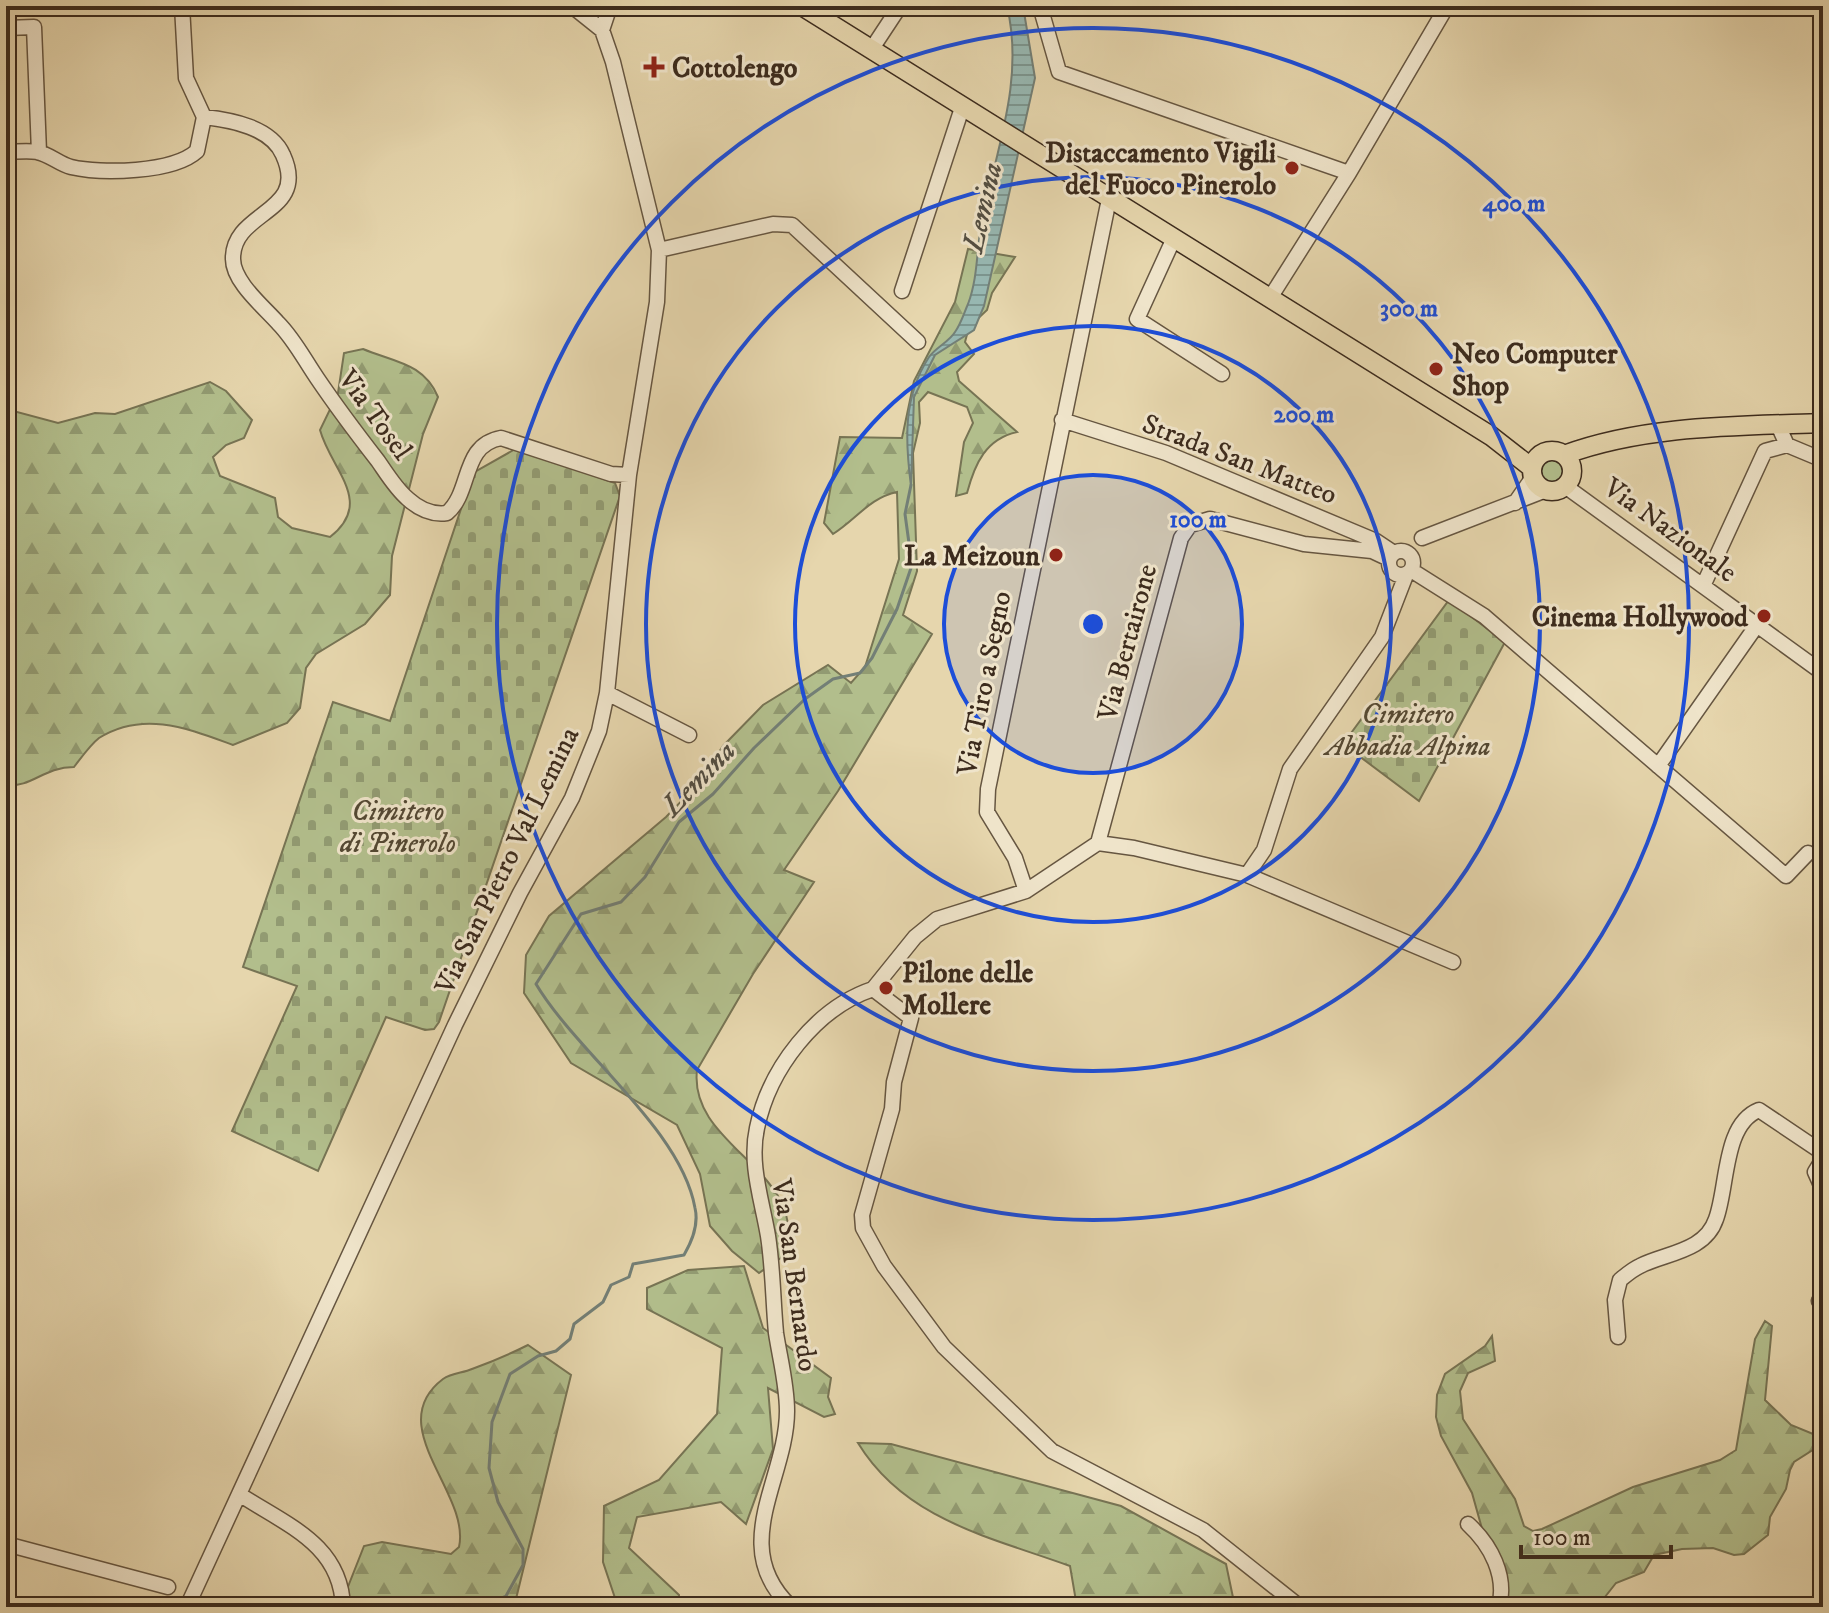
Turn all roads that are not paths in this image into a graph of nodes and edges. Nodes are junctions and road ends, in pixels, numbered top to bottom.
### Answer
1 (182, 6) edge
2 (572, 6) edge
3 (610, 6) edge
4 (802, 6) edge
5 (900, 6) edge
6 (1040, 6) edge
7 (1447, 6) edge
8 (6, 28) edge
9 (602, 30) junction
10 (871, 50) junction
11 (962, 108) junction
12 (204, 117) junction
13 (6, 152) edge
14 (39, 152) junction
15 (1349, 173) junction
16 (1109, 199) junction
17 (1174, 238) junction
18 (659, 250) junction
19 (902, 291) dead end
20 (1270, 298) junction
21 (918, 342) dead end
22 (1222, 374) dead end
23 (1062, 420) junction
24 (1823, 423) edge
25 (1778, 425) junction
26 (1787, 445) junction
27 (1568, 460) junction
28 (1823, 460) edge
29 (629, 475) junction
30 (1543, 475) junction
31 (1422, 538) junction
32 (1394, 554) junction
33 (1410, 568) junction
34 (1703, 586) junction
35 (1757, 625) junction
36 (1823, 673) edge
37 (607, 693) junction
38 (689, 735) dead end
39 (1658, 766) junction
40 (1098, 843) junction
41 (1808, 853) dead end
42 (1247, 875) junction
43 (1026, 891) junction
44 (1453, 962) dead end
45 (873, 989) junction
46 (1823, 1153) edge
47 (1823, 1159) edge
48 (1823, 1190) edge
49 (1618, 1337) dead end
50 (239, 1494) junction
51 (1468, 1524) dead end
52 (6, 1544) edge
53 (168, 1587) dead end
54 (187, 1607) edge
55 (343, 1607) edge
56 (791, 1607) edge
57 (1300, 1607) edge
58 (1499, 1607) edge

1 - 12 street
2 - 9 street
3 - 9 street
4 - 10 main road, Via Nazionale
5 - 10 street
6 - 15 street
7 - 15 street
8 - 14 street
9 - 18 street, Via San Pietro Val Lemina
10 - 11 main road, Via Nazionale
11 - 16 main road, Via Nazionale
11 - 19 street
12 - 14 street
12 - 29 street, Via Tosel
13 - 14 street
15 - 20 street
16 - 17 main road, Via Nazionale
16 - 23 street, Via Tiro a Segno
17 - 20 main road, Via Nazionale
17 - 22 street
18 - 21 street
18 - 29 street, Via San Pietro Val Lemina
20 - 30 main road, Via Nazionale
23 - 32 street, Strada San Matteo
23 - 43 street, Via Tiro a Segno
24 - 25 main road
25 - 26 street
25 - 27 main road
26 - 28 street
26 - 34 street
27 - 30 main road, Via Nazionale
27 - 30 main road, Via Nazionale
29 - 37 street, Via San Pietro Val Lemina
30 - 31 street
30 - 34 street, Via Nazionale
31 - 32 street
31 - 33 street
32 - 33 street
32 - 33 street
32 - 40 street, Via Bertairone
33 - 39 street
33 - 42 street
34 - 35 street, Via Nazionale
35 - 36 street, Via Nazionale
35 - 39 street
37 - 38 street
37 - 50 street, Via San Pietro Val Lemina
39 - 41 street
40 - 42 street
40 - 43 street
42 - 44 street
43 - 45 street
45 - 56 street, Via San Bernardo
45 - 57 street
46 - 49 street
47 - 48 street
50 - 54 street, Via San Pietro Val Lemina
50 - 55 street
51 - 58 street
52 - 53 street

